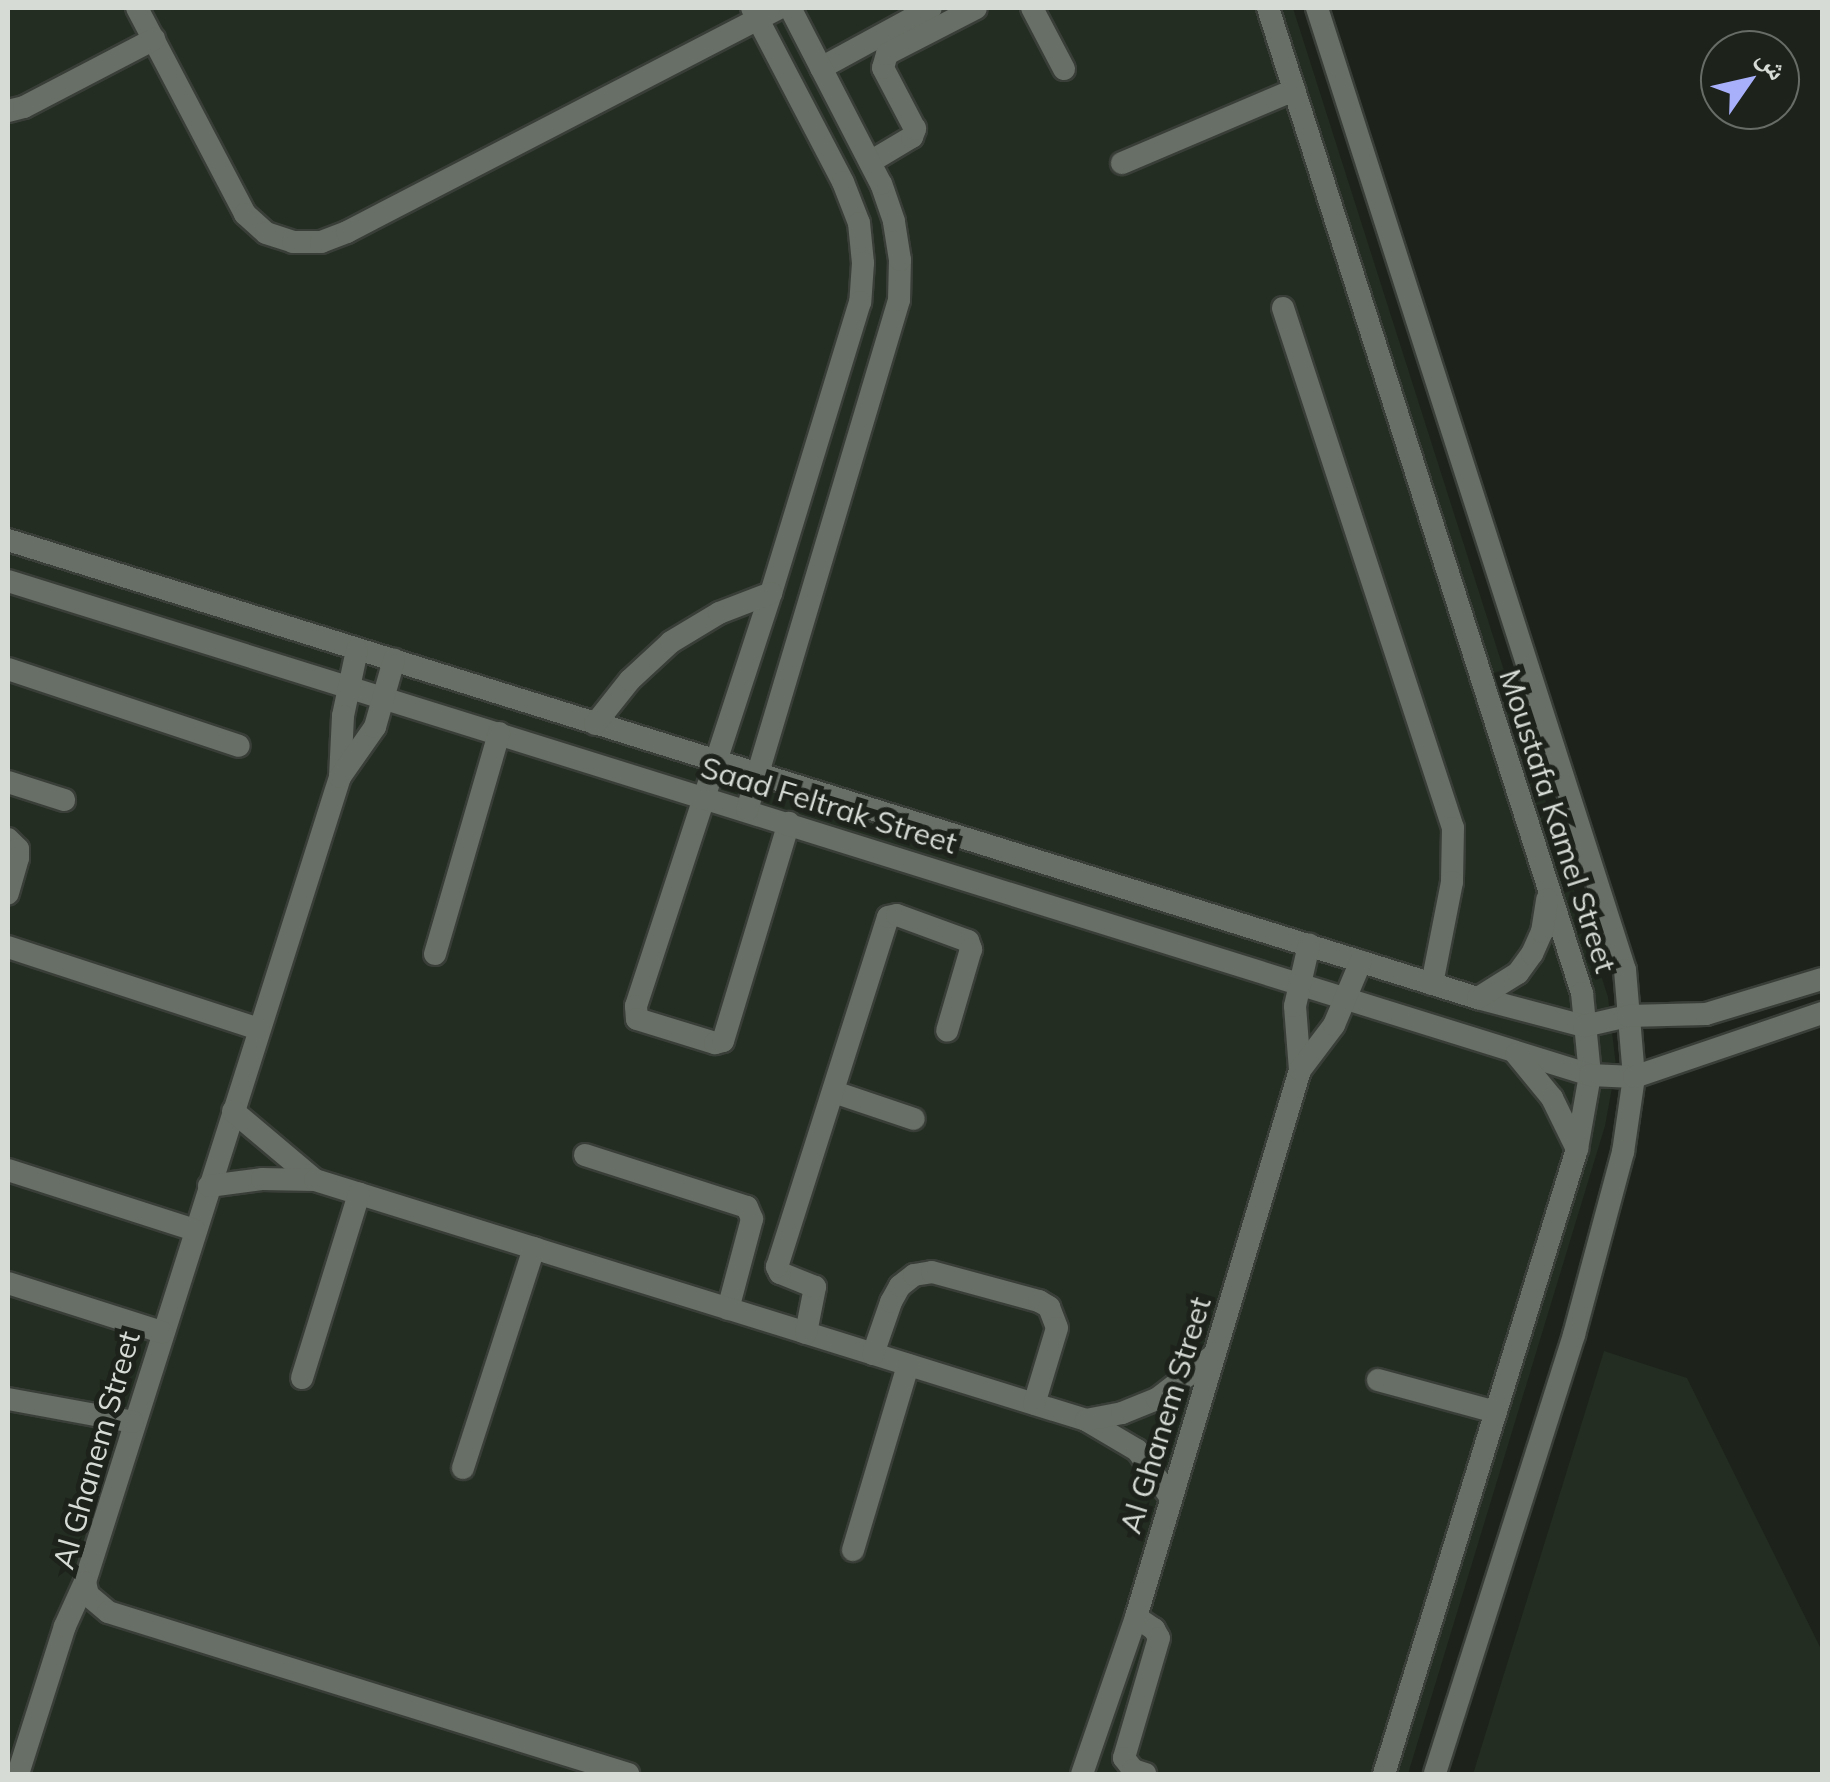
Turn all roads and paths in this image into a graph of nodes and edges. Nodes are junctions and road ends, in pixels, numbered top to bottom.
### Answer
1 (137, 8) edge
2 (780, 8) edge
3 (790, 8) edge
4 (931, 8) edge
5 (976, 8) edge
6 (1032, 8) edge
7 (1268, 8) edge
8 (1318, 8) edge
9 (755, 13) edge
10 (154, 39) junction
11 (821, 68) junction
12 (1064, 69) dead end
13 (1294, 90) junction
14 (8, 111) edge
15 (870, 162) junction
16 (1122, 163) dead end
17 (1283, 308) dead end
18 (8, 540) edge
19 (8, 581) edge
20 (771, 592) junction
21 (357, 650) junction
22 (394, 660) junction
23 (8, 669) edge
24 (348, 686) junction
25 (386, 698) junction
26 (595, 724) junction
27 (499, 733) junction
28 (239, 746) dead end
29 (716, 762) junction
30 (758, 774) junction
31 (340, 777) junction
32 (8, 782) edge
33 (704, 797) junction
34 (64, 800) dead end
35 (747, 810) junction
36 (789, 823) junction
37 (8, 840) edge
38 (1546, 885) junction
39 (8, 894) edge
40 (1309, 946) junction
41 (8, 947) edge
42 (435, 954) dead end
43 (1360, 961) junction
44 (1822, 979) edge
45 (1298, 984) junction
46 (1432, 984) junction
47 (1769, 996) junction
48 (1478, 998) junction
49 (1347, 1000) junction
50 (1822, 1013) edge
51 (1628, 1016) junction
52 (1584, 1026) junction
53 (1778, 1028) junction
54 (260, 1029) junction
55 (947, 1031) dead end
56 (1516, 1054) junction
57 (1300, 1070) junction
58 (1590, 1075) junction
59 (1634, 1077) junction
60 (834, 1092) junction
61 (234, 1111) junction
62 (914, 1119) dead end
63 (1577, 1149) junction
64 (584, 1155) dead end
65 (8, 1170) edge
66 (316, 1180) junction
67 (209, 1186) junction
68 (359, 1194) junction
69 (195, 1230) junction
70 (534, 1248) junction
71 (8, 1283) edge
72 (728, 1308) junction
73 (162, 1332) junction
74 (806, 1333) junction
75 (1215, 1353) junction
76 (872, 1354) junction
77 (908, 1365) junction
78 (302, 1378) dead end
79 (1378, 1380) dead end
80 (8, 1399) edge
81 (1034, 1404) junction
82 (1496, 1412) junction
83 (1086, 1420) junction
84 (132, 1422) junction
85 (463, 1468) dead end
86 (1171, 1498) junction
87 (853, 1550) dead end
88 (85, 1582) junction
89 (1136, 1617) junction
90 (18, 1774) edge
91 (628, 1774) edge
92 (1082, 1774) edge
93 (1146, 1774) edge
94 (1384, 1774) edge
95 (1435, 1774) edge

1 - 10 street
2 - 9 street
3 - 11 street
4 - 11 street
5 - 15 street
6 - 12 street
7 - 13 street, Moustafa Kamel Street
8 - 51 street, Moustafa Kamel Street
9 - 10 street
9 - 20 street
10 - 14 street
11 - 15 street
13 - 16 street
13 - 38 street, Moustafa Kamel Street
15 - 30 street
17 - 46 street
18 - 21 street, Saad Feltrak Street
19 - 24 street, Saad Feltrak Street
20 - 26 street
20 - 29 street
21 - 22 street, Saad Feltrak Street
21 - 24 street, Al Ghanem Street
22 - 25 street, Al Ghanem Street
22 - 26 street, Saad Feltrak Street
23 - 28 street
24 - 25 street, Saad Feltrak Street
24 - 31 street, Al Ghanem Street
25 - 27 street, Saad Feltrak Street
25 - 31 street, Al Ghanem Street
26 - 29 street, Saad Feltrak Street
27 - 33 street, Saad Feltrak Street
27 - 42 street
29 - 30 street, Saad Feltrak Street
29 - 33 street
30 - 35 street
30 - 40 street, Saad Feltrak Street
31 - 54 street, Al Ghanem Street
32 - 34 street
33 - 35 street, Saad Feltrak Street
33 - 36 street
35 - 36 street, Saad Feltrak Street
36 - 45 street, Saad Feltrak Street
37 - 39 street
38 - 48 street
38 - 52 street, Moustafa Kamel Street
40 - 43 street, Saad Feltrak Street
40 - 45 street, Al Ghanem Street
41 - 54 street
43 - 46 street, Saad Feltrak Street
43 - 49 street, Al Ghanem Street
44 - 47 street, Saad Feltrak Street
45 - 49 street, Saad Feltrak Street
45 - 57 street, Al Ghanem Street
46 - 48 street, Saad Feltrak Street
47 - 51 street, Saad Feltrak Street
47 - 53 street
48 - 52 street, Saad Feltrak Street
49 - 56 street, Saad Feltrak Street
49 - 57 street, Al Ghanem Street
50 - 53 street
51 - 52 street, Saad Feltrak Street
51 - 59 street, Moustafa Kamel Street
52 - 58 street, Moustafa Kamel Street
53 - 59 street
54 - 61 street, Al Ghanem Street
55 - 60 street
56 - 58 street, Saad Feltrak Street
56 - 63 street
57 - 75 street, Al Ghanem Street
58 - 59 street, Saad Feltrak Street
58 - 63 street, Moustafa Kamel Street
59 - 95 street, Moustafa Kamel Street
60 - 62 street
60 - 74 street
61 - 66 street
61 - 67 street, Al Ghanem Street
63 - 82 street, Moustafa Kamel Street
64 - 72 street
65 - 69 street
66 - 67 street
66 - 68 street
67 - 69 street, Al Ghanem Street
68 - 70 street
68 - 78 street
69 - 73 street, Al Ghanem Street
70 - 72 street
70 - 85 street
71 - 73 street
72 - 74 street
73 - 84 street, Al Ghanem Street
74 - 76 street
75 - 83 street
75 - 86 street, Al Ghanem Street
76 - 77 street
76 - 81 street
77 - 81 street
77 - 87 street
79 - 82 street
80 - 84 street
81 - 83 street
82 - 94 street, Moustafa Kamel Street
83 - 86 street
84 - 88 street, Al Ghanem Street
86 - 89 street, Al Ghanem Street
88 - 90 street
88 - 91 street, Al Ghanem Street
89 - 92 street, Al Ghanem Street
89 - 93 street

